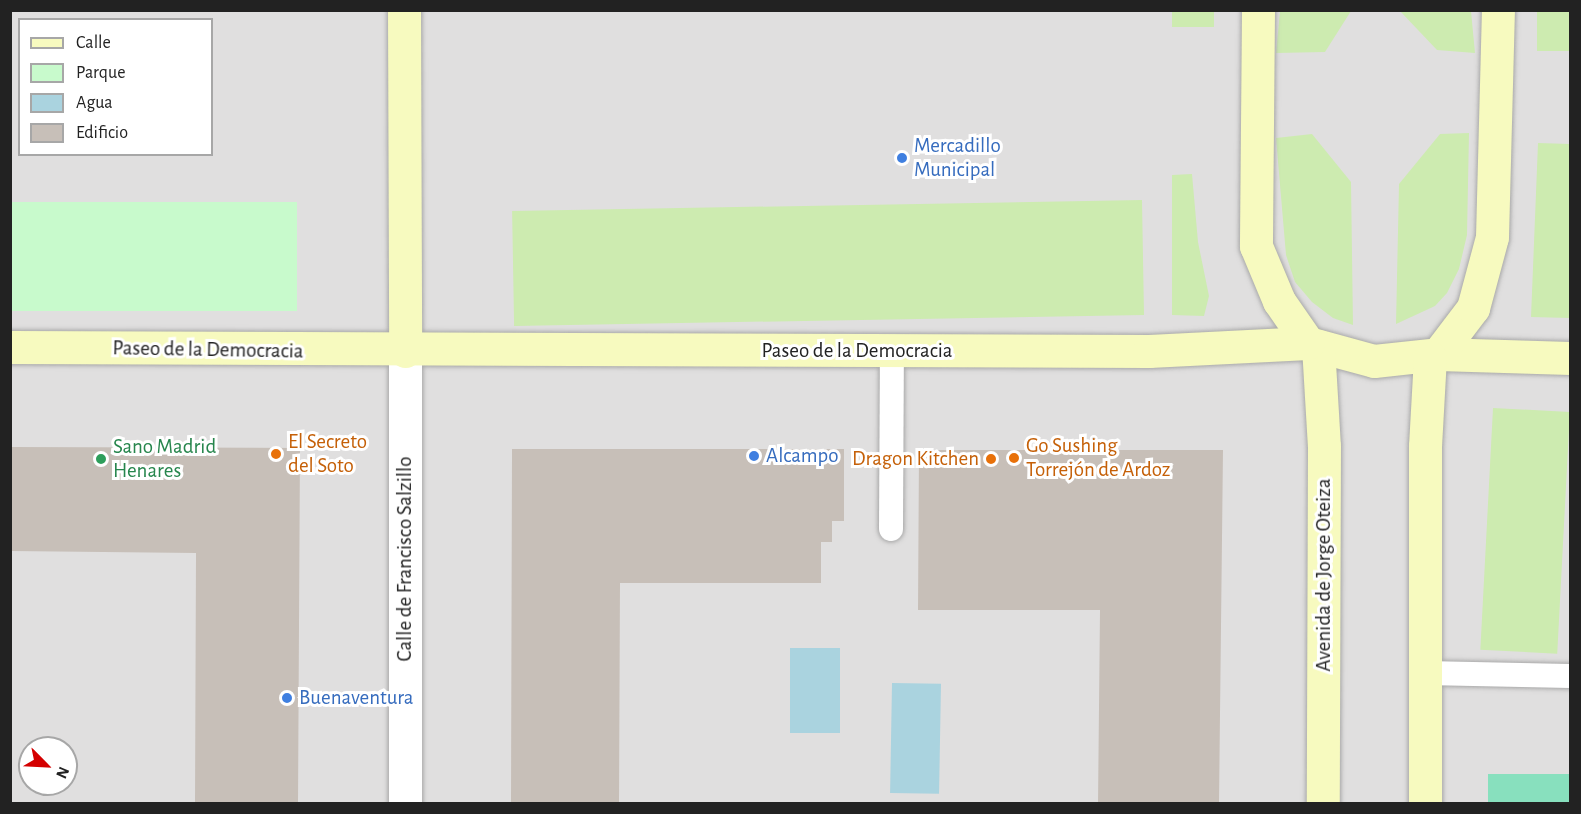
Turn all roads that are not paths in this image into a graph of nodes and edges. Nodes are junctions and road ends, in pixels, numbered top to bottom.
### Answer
1 (404, 10) edge
2 (1258, 10) edge
3 (1498, 10) edge
4 (1313, 345) junction
5 (10, 347) edge
6 (405, 351) junction
7 (892, 351) junction
8 (1434, 356) junction
9 (1570, 358) edge
10 (891, 529) dead end
11 (1425, 673) junction
12 (1570, 675) edge
13 (405, 804) edge
14 (1323, 804) edge
15 (1425, 804) edge

1 - 6 street
2 - 4 street
3 - 8 street
4 - 7 street, Paseo de la Democracia
4 - 8 street, Paseo de la Democracia
4 - 14 street, Avenida de Jorge Oteiza
5 - 6 street, Paseo de la Democracia
6 - 7 street, Paseo de la Democracia
6 - 13 street, Calle de Francisco Salzillo
7 - 10 lane
8 - 9 street, Paseo de la Democracia
8 - 11 street
11 - 12 lane
11 - 15 street

